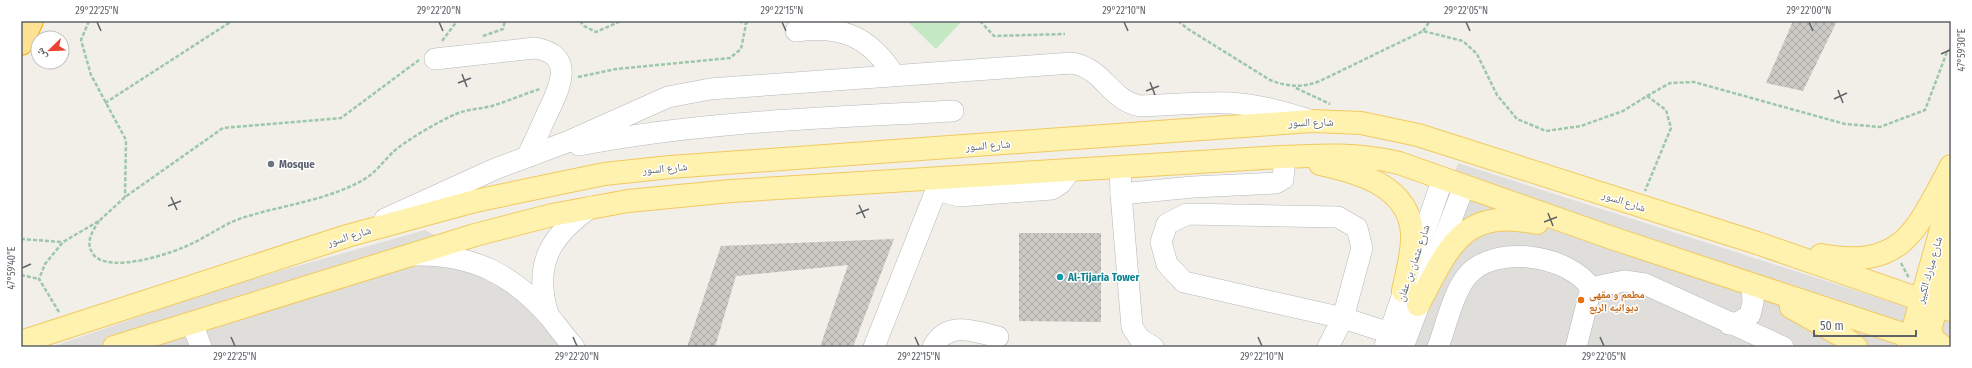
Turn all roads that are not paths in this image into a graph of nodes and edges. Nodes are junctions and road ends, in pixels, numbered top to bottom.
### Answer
1 (32, 21) edge
2 (796, 31) dead end
3 (21, 44) edge
4 (433, 53) road end
5 (894, 75) junction
6 (953, 111) dead end
7 (1312, 121) junction
8 (1442, 143) junction
9 (553, 147) junction
10 (527, 157) junction
11 (1280, 157) junction
12 (1467, 165) junction
13 (1951, 166) edge
14 (1120, 167) junction
15 (1442, 178) junction
16 (939, 184) junction
17 (1464, 186) junction
18 (1583, 188) junction
19 (1121, 194) junction
20 (1951, 194) edge
21 (591, 207) junction
22 (347, 236) junction
23 (1615, 239) junction
24 (1757, 244) junction
25 (1951, 252) edge
26 (406, 255) junction
27 (1752, 284) junction
28 (1591, 288) junction
29 (1411, 298) junction
30 (1936, 304) edge
31 (548, 315) junction
32 (1343, 318) junction
33 (192, 323) junction
34 (1729, 324) junction
35 (998, 337) dead end
36 (23, 340) edge
37 (1392, 342) edge
38 (1909, 342) edge
39 (114, 347) edge
40 (200, 347) edge
41 (574, 347) edge
42 (874, 347) edge
43 (932, 347) edge
44 (1153, 347) edge
45 (1328, 347) edge
46 (1438, 347) edge
47 (1576, 347) edge
48 (1783, 347) edge
49 (1856, 347) edge
50 (1943, 347) edge

1 - 3 highway
2 - 5 street
4 - 10 street
5 - 7 street
5 - 9 street
6 - 9 street
7 - 8 main road, شارع السور
7 - 22 main road, شارع السور
8 - 12 main road
8 - 18 main road, شارع السور
9 - 10 street
10 - 22 street
11 - 14 main road
11 - 15 main road
11 - 19 street
11 - 29 main road
12 - 15 main road
12 - 17 main road
12 - 18 main road
13 - 24 main road
14 - 16 main road
14 - 19 street
15 - 17 main road
15 - 29 street, شارع عثمان بن عفان
16 - 21 main road
16 - 42 street
17 - 23 main road
17 - 29 street, شارع عثمان بن عفان
18 - 24 main road, شارع السور
19 - 44 street
20 - 30 main road, شارع مبارك الكبير
21 - 26 main road
21 - 31 street
22 - 36 main road, شارع السور
23 - 27 main road
23 - 29 main road
24 - 30 main road, شارع السور
25 - 30 main road
26 - 31 street
26 - 33 main road
27 - 34 street
27 - 38 main road
27 - 49 main road
28 - 34 street
28 - 46 street
28 - 47 street
29 - 37 street, شارع عثمان بن عفان
30 - 38 main road, شارع مبارك الكبير
30 - 50 main road
31 - 41 street
32 - 32 street
32 - 37 street
32 - 45 street
33 - 39 main road
33 - 40 street
34 - 48 street
35 - 43 street
38 - 50 main road

